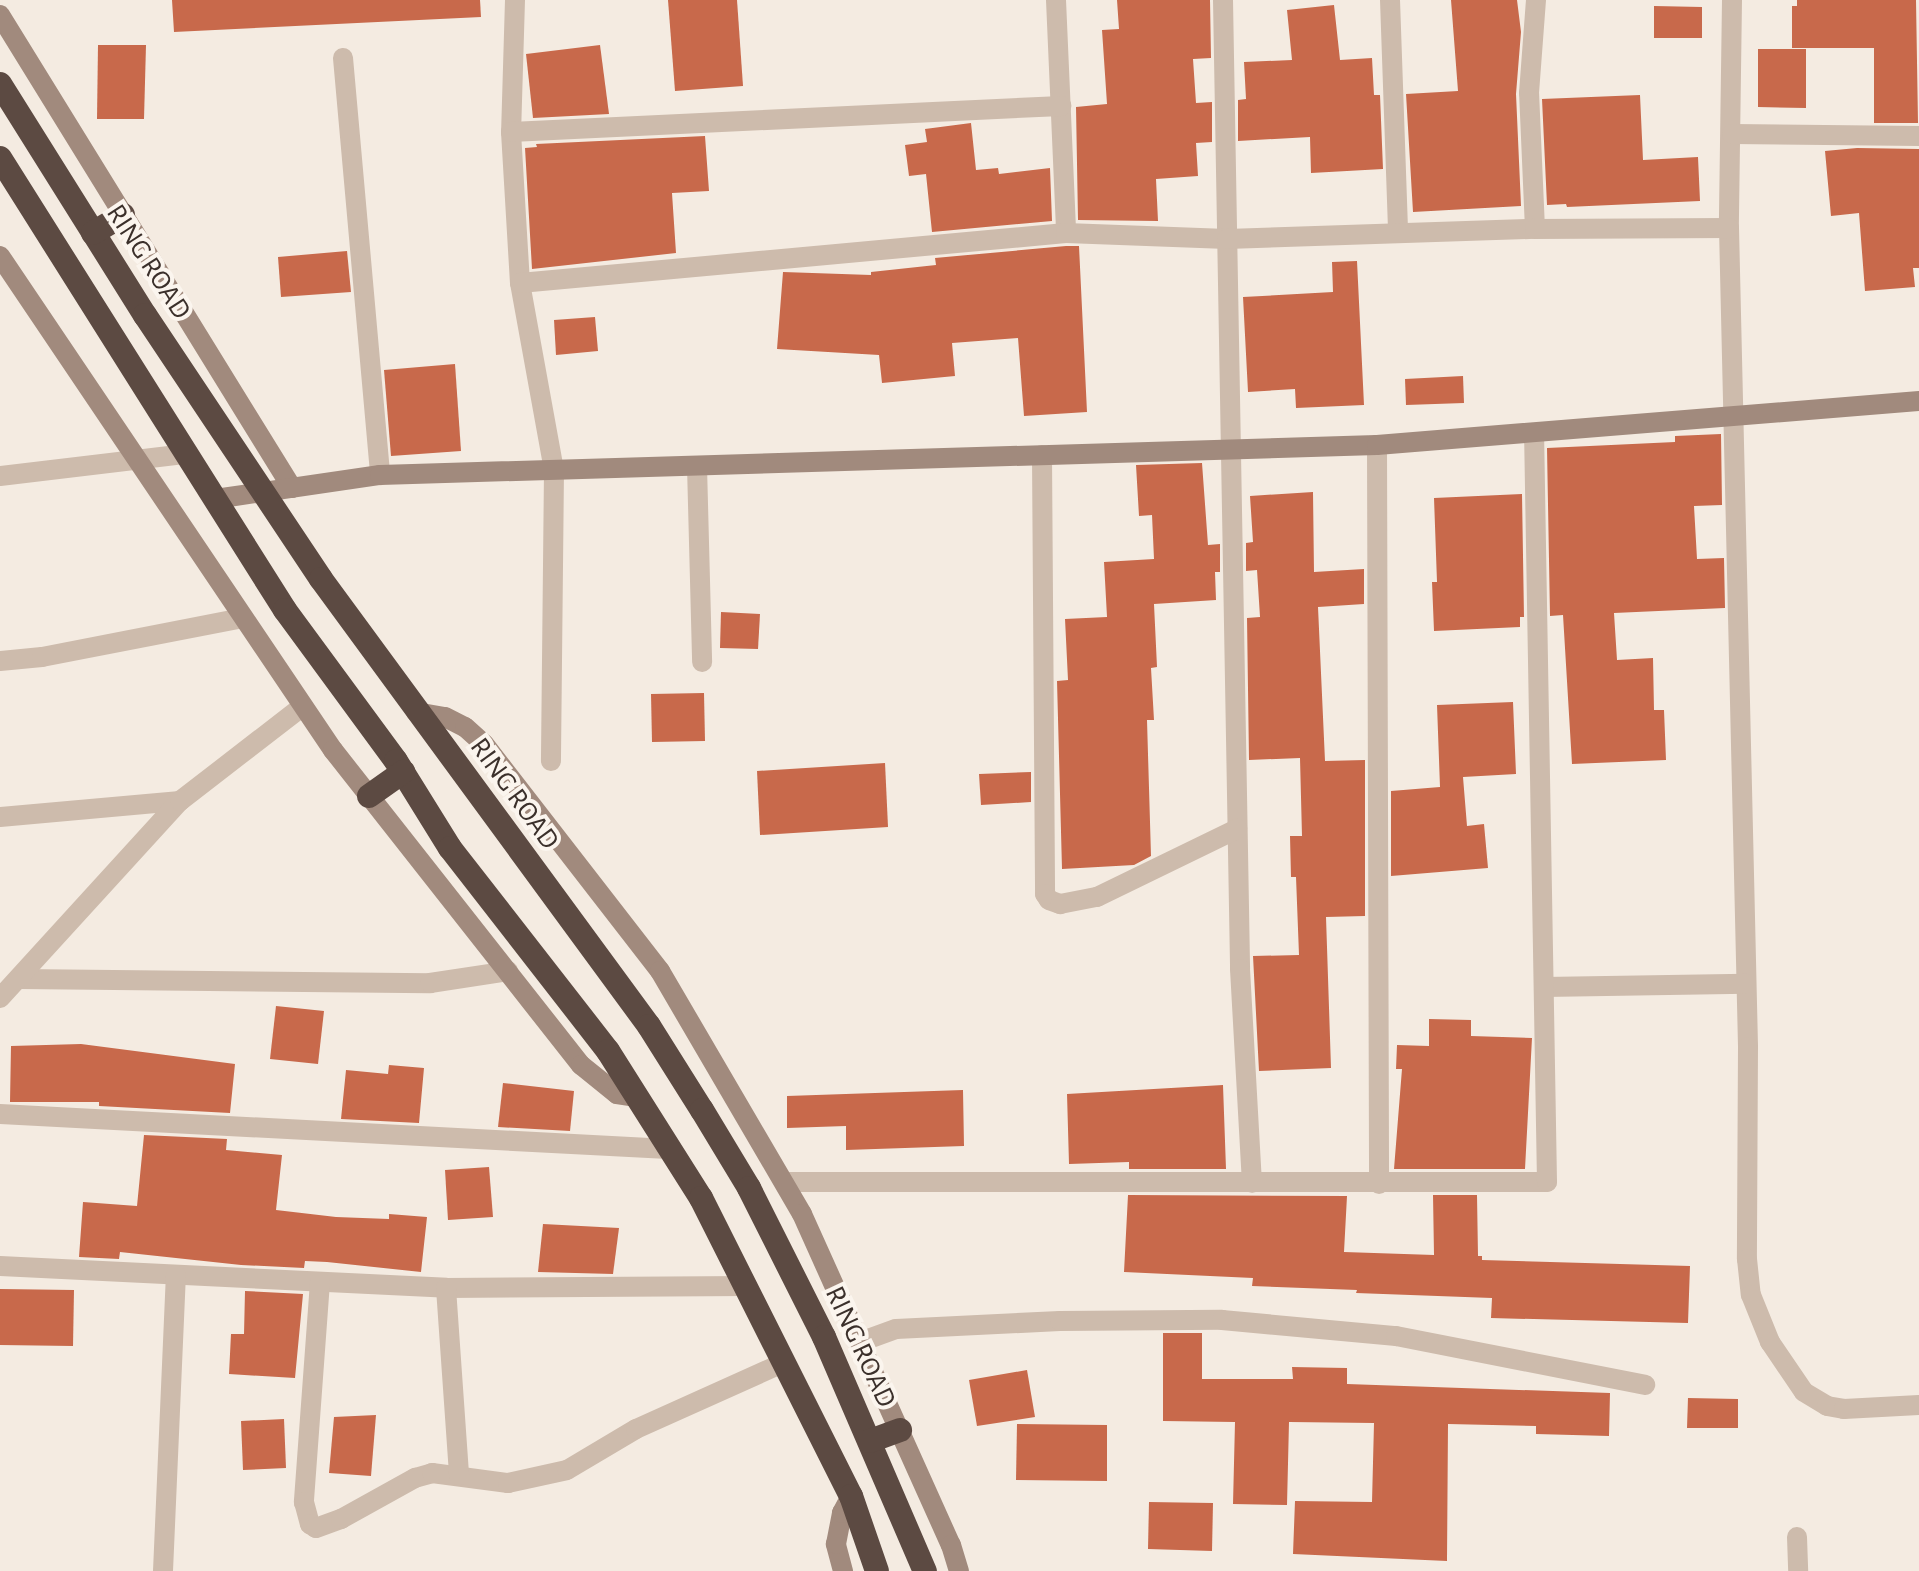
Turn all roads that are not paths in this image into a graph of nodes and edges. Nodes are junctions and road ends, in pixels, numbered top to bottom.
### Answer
1 (515, 0) edge
2 (1056, 0) edge
3 (1223, 0) edge
4 (1390, 0) edge
5 (1536, 0) edge
6 (1732, 0) edge
7 (0, 15) edge
8 (343, 58) dead end
9 (0, 84) edge
10 (1061, 106) junction
11 (511, 132) junction
12 (1732, 134) junction
13 (1919, 136) edge
14 (0, 158) edge
15 (123, 215) junction
16 (1729, 228) junction
17 (1535, 229) junction
18 (1398, 232) junction
19 (93, 233) junction
20 (1066, 233) junction
21 (1227, 239) junction
22 (0, 256) edge
23 (520, 283) junction
24 (1919, 401) edge
25 (1734, 417) junction
26 (1534, 433) junction
27 (1377, 445) junction
28 (1229, 450) junction
29 (184, 454) junction
30 (1042, 455) junction
31 (136, 458) junction
32 (697, 466) junction
33 (554, 470) junction
34 (380, 475) junction
35 (0, 476) edge
36 (292, 488) junction
37 (263, 493) junction
38 (215, 499) junction
39 (243, 618) junction
40 (0, 661) edge
41 (702, 662) dead end
42 (303, 706) junction
43 (416, 712) junction
44 (551, 761) dead end
45 (403, 772) junction
46 (369, 796) junction
47 (180, 801) junction
48 (0, 817) edge
49 (1237, 829) junction
50 (508, 971) junction
51 (19, 979) junction
52 (1746, 984) junction
53 (1544, 987) junction
54 (0, 998) edge
55 (637, 1097) junction
56 (0, 1114) edge
57 (668, 1149) junction
58 (784, 1182) junction
59 (1252, 1183) junction
60 (1379, 1184) junction
61 (0, 1266) edge
62 (176, 1275) junction
63 (320, 1282) junction
64 (747, 1286) junction
65 (446, 1288) junction
66 (860, 1342) junction
67 (785, 1362) junction
68 (1645, 1385) dead end
69 (1919, 1405) edge
70 (900, 1430) junction
71 (870, 1441) junction
72 (459, 1476) junction
73 (851, 1496) junction
74 (1797, 1537) dead end
75 (163, 1571) edge
76 (843, 1571) edge
77 (877, 1571) edge
78 (925, 1571) edge
79 (959, 1571) edge
80 (1798, 1571) edge

1 - 11 street
2 - 10 street
3 - 21 street
4 - 18 street
5 - 17 street
6 - 12 street
7 - 15 street
8 - 34 street
9 - 19 highway, RING ROAD
10 - 11 street
10 - 20 street
11 - 23 street
12 - 13 street
12 - 16 street
14 - 29 highway
15 - 19 highway
15 - 36 street
16 - 17 street
16 - 25 street
17 - 18 street
18 - 21 street
19 - 37 highway, RING ROAD
20 - 21 street
20 - 23 street
21 - 28 street
22 - 31 street
23 - 33 street
24 - 25 street
25 - 26 street
25 - 52 street
26 - 27 street
26 - 53 street
27 - 28 street
27 - 60 street
28 - 30 street
28 - 49 street
29 - 31 street
29 - 38 highway
30 - 32 street
30 - 49 street
31 - 35 street
31 - 39 street
32 - 33 street
32 - 41 street
33 - 34 street
33 - 44 street
34 - 36 street
36 - 37 street
37 - 38 street
37 - 43 highway, RING ROAD
38 - 45 highway
39 - 40 street
39 - 42 street
42 - 46 street
42 - 47 street
43 - 58 street
43 - 71 highway, RING ROAD
45 - 46 highway
45 - 55 highway
46 - 50 street
47 - 48 street
47 - 51 street
49 - 59 street
50 - 51 street
50 - 55 street
51 - 54 street
52 - 53 street
52 - 69 street
53 - 60 street
55 - 57 highway
56 - 57 street
57 - 64 highway
58 - 59 street
58 - 66 street
59 - 60 street
61 - 62 street
62 - 63 street
62 - 75 street
63 - 65 street
63 - 72 street
64 - 65 street
64 - 67 highway
65 - 72 street
66 - 68 street
66 - 70 street
67 - 72 street
67 - 73 highway
70 - 71 highway
70 - 79 street
71 - 78 highway, RING ROAD
73 - 76 street
73 - 77 highway
74 - 80 street

